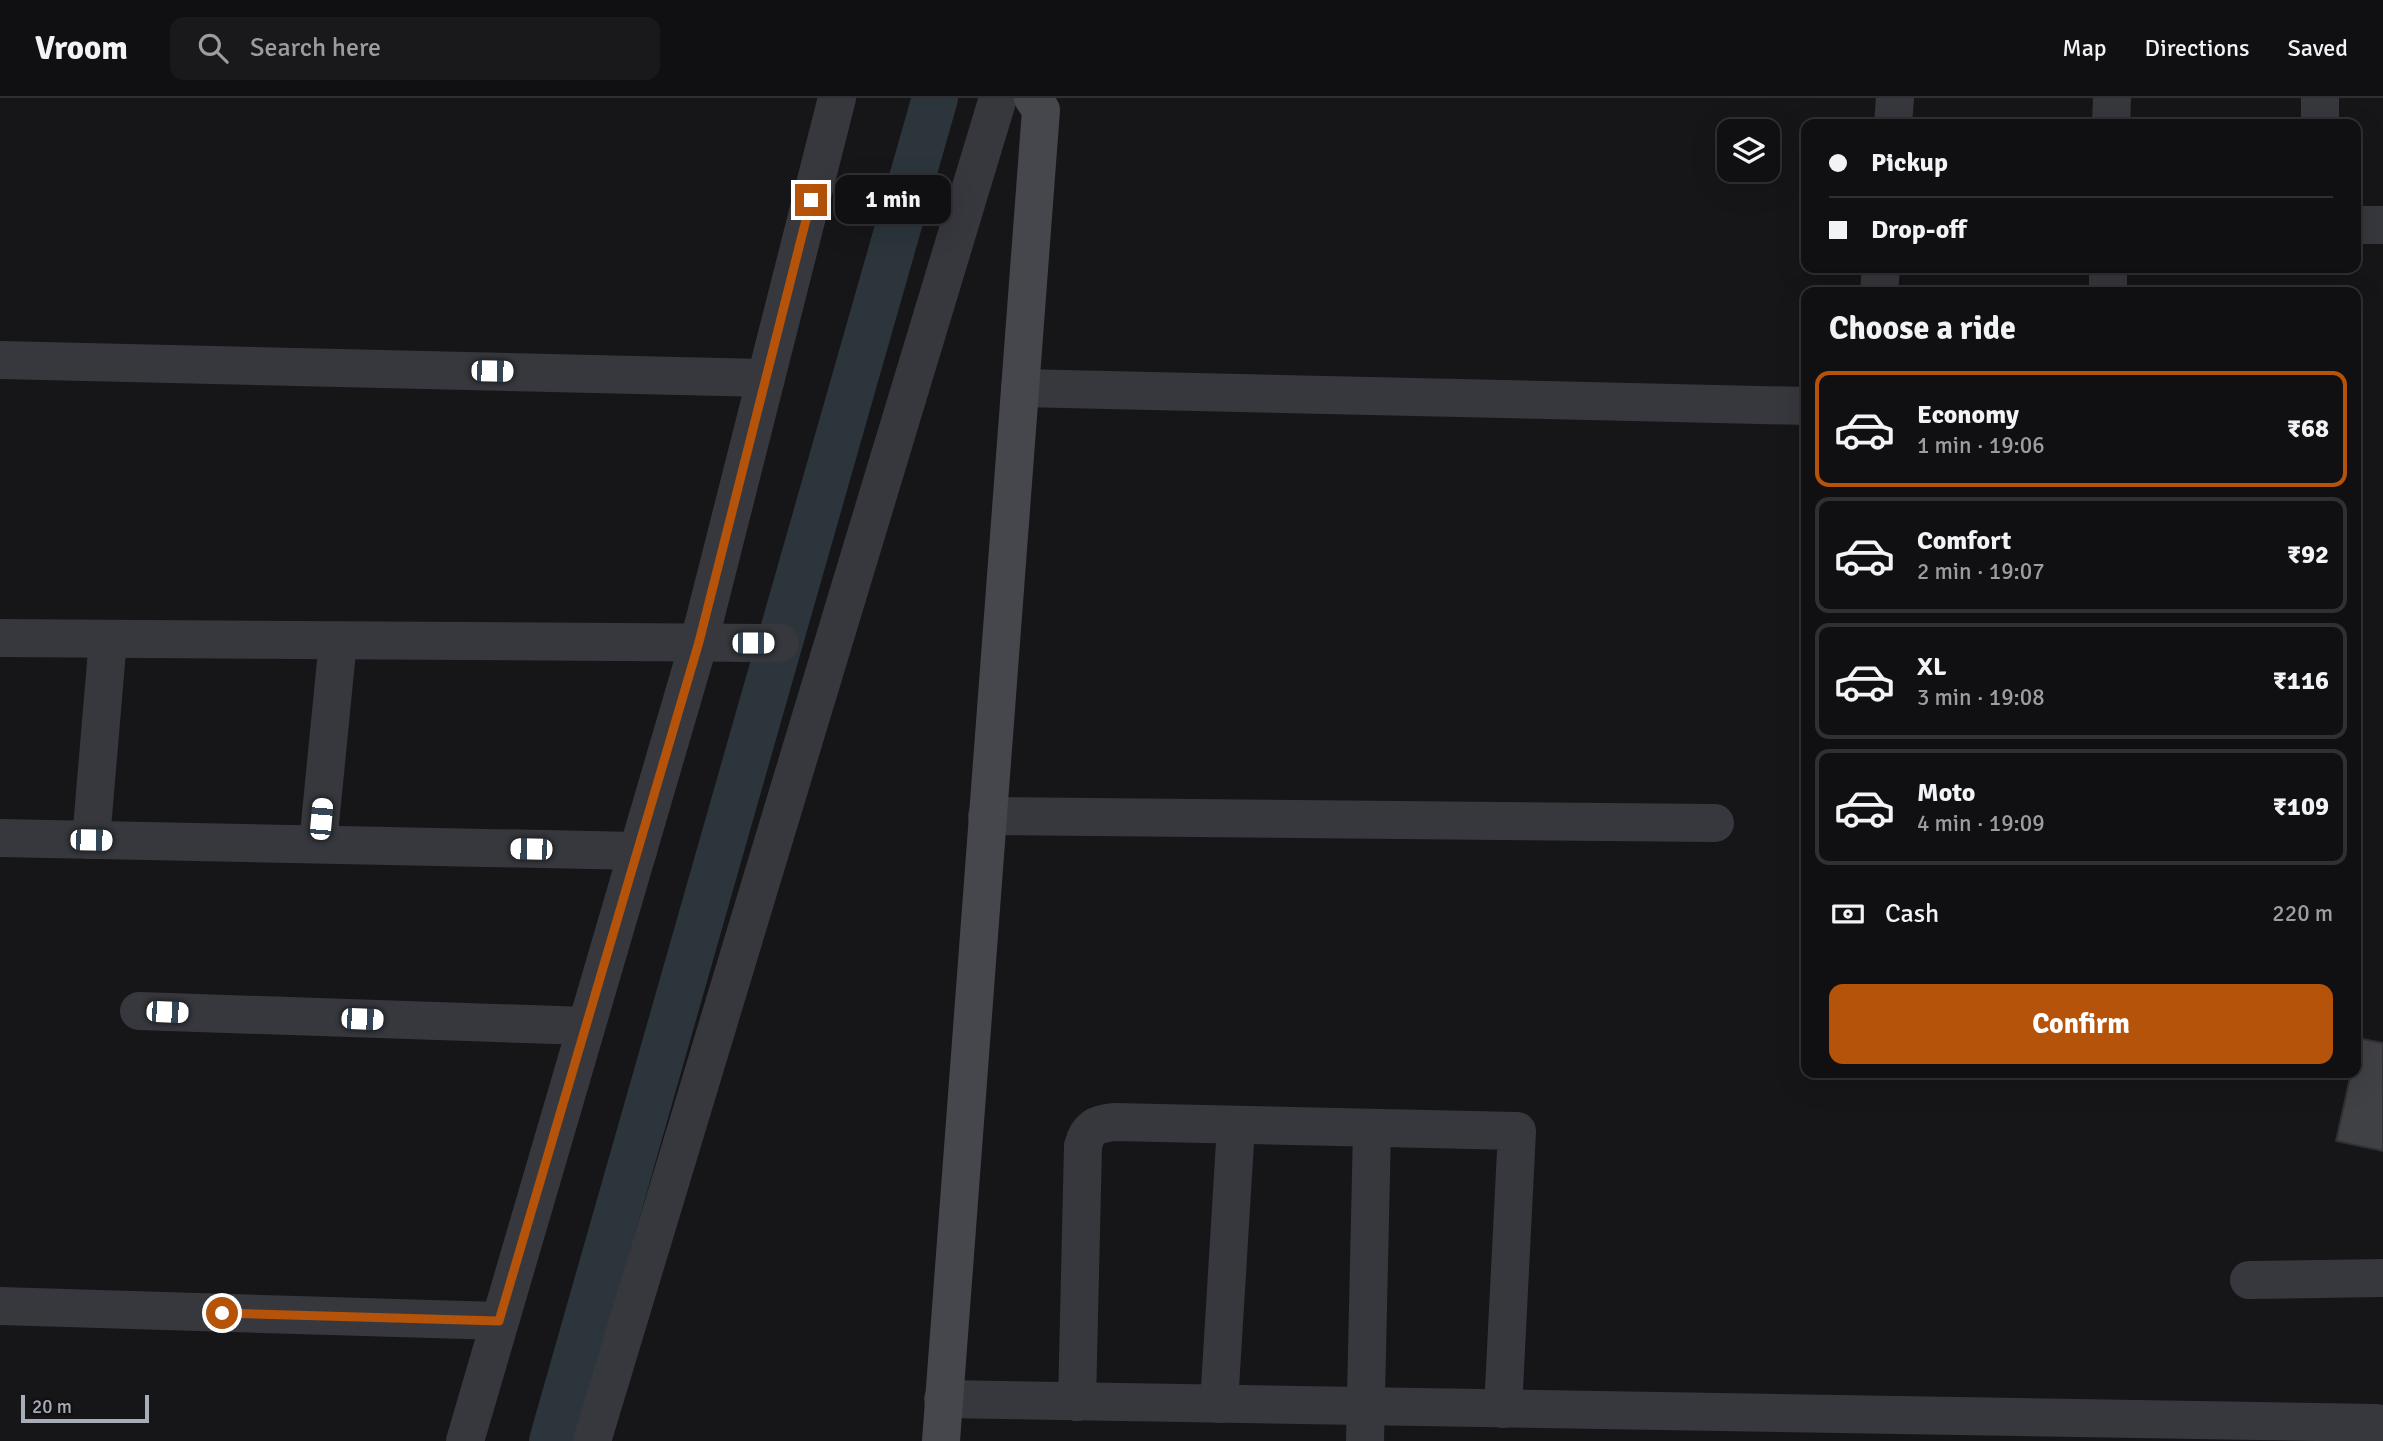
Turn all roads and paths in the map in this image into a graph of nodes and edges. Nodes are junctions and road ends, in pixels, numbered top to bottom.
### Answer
1 (837, 98) edge
2 (998, 98) edge
3 (1033, 98) edge
4 (1895, 98) edge
5 (2112, 98) edge
6 (2320, 98) edge
7 (1893, 119) edge
8 (2111, 119) edge
9 (2320, 119) edge
10 (2361, 225) edge
11 (2383, 225) edge
12 (0, 360) edge
13 (766, 378) junction
14 (1020, 388) junction
15 (1801, 406) edge
16 (0, 638) edge
17 (108, 639) junction
18 (338, 641) junction
19 (699, 642) junction
20 (780, 643) dead end
21 (987, 816) junction
22 (1715, 823) dead end
23 (0, 838) edge
24 (91, 840) junction
25 (318, 844) junction
26 (638, 851) junction
27 (139, 1011) dead end
28 (586, 1026) junction
29 (1236, 1126) junction
30 (1373, 1129) junction
31 (2383, 1278) edge
32 (2249, 1280) dead end
33 (0, 1306) edge
34 (499, 1321) junction
35 (943, 1399) junction
36 (1077, 1402) junction
37 (1219, 1404) junction
38 (1503, 1409) junction
39 (1365, 1423) edge
40 (2375, 1424) edge
41 (1737, 1427) edge
42 (465, 1441) edge
43 (592, 1441) edge
44 (941, 1441) edge

1 - 13 street
2 - 43 street
3 - 14 street
4 - 7 street
5 - 8 street
6 - 9 street
10 - 11 street
12 - 13 street
13 - 19 street
14 - 15 street
14 - 21 street
16 - 17 street
17 - 18 street
17 - 24 street
18 - 19 street
18 - 25 street
19 - 20 street
19 - 26 street
21 - 22 street
21 - 35 street
23 - 24 street
24 - 25 street
25 - 26 street
26 - 28 street
27 - 28 street
28 - 34 street
29 - 30 street
29 - 36 street
29 - 37 street
30 - 38 street
30 - 39 street
31 - 32 street
33 - 34 street
34 - 42 street
35 - 36 street
35 - 44 street
36 - 37 street
37 - 39 street
38 - 39 street
38 - 41 street
40 - 41 street

